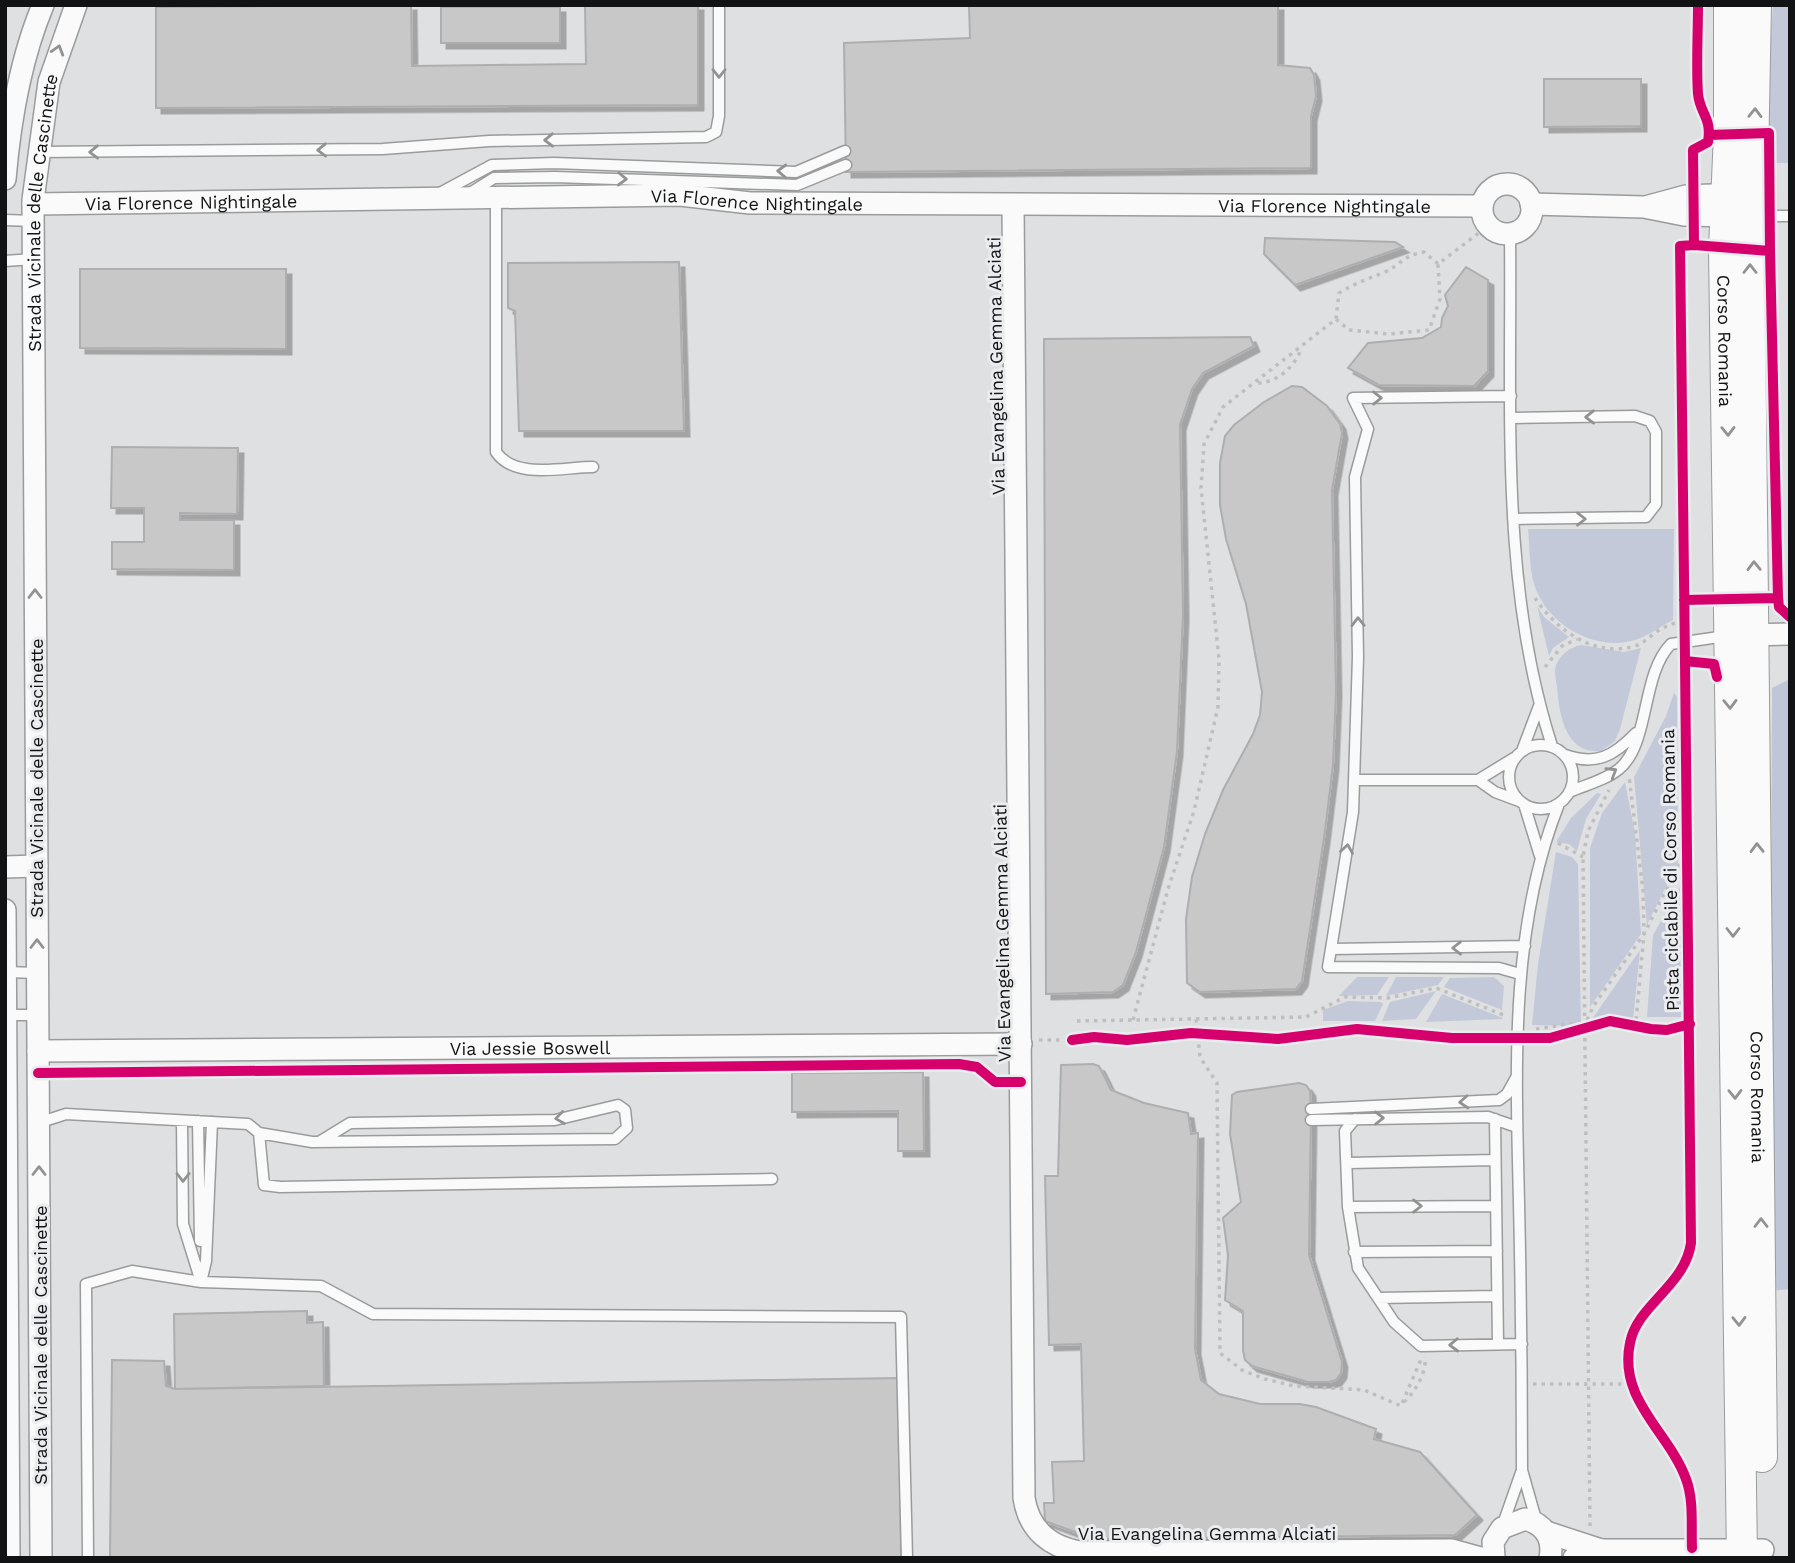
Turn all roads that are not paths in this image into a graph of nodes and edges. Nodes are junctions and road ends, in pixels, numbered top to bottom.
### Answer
1 (43, 5) edge
2 (76, 5) edge
3 (719, 5) edge
4 (1729, 5) edge
5 (1756, 5) edge
6 (845, 151) dead end
7 (37, 152) junction
8 (846, 165) dead end
9 (5, 179) edge
10 (432, 198) junction
11 (462, 198) junction
12 (496, 198) junction
13 (1531, 204) junction
14 (1013, 205) junction
15 (1738, 205) junction
16 (33, 212) junction
17 (1485, 216) junction
18 (1790, 216) edge
19 (5, 220) edge
20 (1510, 234) junction
21 (33, 259) junction
22 (5, 261) edge
23 (1511, 396) junction
24 (1511, 418) junction
25 (593, 467) dead end
26 (1513, 519) junction
27 (1790, 634) edge
28 (1742, 635) junction
29 (1539, 706) junction
30 (1636, 733) junction
31 (1552, 746) junction
32 (1519, 754) junction
33 (1564, 755) junction
34 (1355, 780) junction
35 (1478, 780) junction
36 (1569, 792) junction
37 (1522, 803) junction
38 (1559, 804) junction
39 (1540, 856) junction
40 (37, 866) junction
41 (5, 867) edge
42 (5, 910) edge
43 (5, 937) edge
44 (1525, 946) junction
45 (1331, 949) junction
46 (5, 972) edge
47 (38, 973) junction
48 (1520, 974) junction
49 (6, 1015) edge
50 (38, 1015) junction
51 (1021, 1042) junction
52 (38, 1051) junction
53 (1518, 1073) junction
54 (1355, 1119) junction
55 (1495, 1119) junction
56 (183, 1121) junction
57 (198, 1121) junction
58 (212, 1122) junction
59 (38, 1123) junction
60 (1517, 1127) junction
61 (259, 1132) junction
62 (319, 1142) junction
63 (1496, 1160) junction
64 (1348, 1163) junction
65 (772, 1179) dead end
66 (1496, 1206) junction
67 (1348, 1207) junction
68 (1497, 1251) junction
69 (1354, 1252) junction
70 (201, 1282) junction
71 (1497, 1296) junction
72 (1378, 1298) junction
73 (1498, 1343) junction
74 (1522, 1343) junction
75 (1522, 1470) junction
76 (1541, 1528) junction
77 (1499, 1531) junction
78 (1452, 1550) junction
79 (1589, 1551) edge
80 (1753, 1554) edge
81 (9, 1558) edge
82 (41, 1558) edge
83 (88, 1558) edge
84 (907, 1558) edge
85 (1481, 1558) edge
86 (1494, 1558) edge
87 (1550, 1558) edge

1 - 9 street, Strada Vicinale delle Cascinette
7 -> 2 street, Strada Vicinale delle Cascinette
3 -> 7 lane
4 - 15 main road, Corso Romania
15 -> 5 main road, Corso Romania
6 -> 10 lane
7 - 16 street, Strada Vicinale delle Cascinette
11 -> 8 lane
10 - 11 street, Via Florence Nightingale
10 - 16 street, Via Florence Nightingale
11 - 12 street, Via Florence Nightingale
12 - 14 street, Via Florence Nightingale
12 - 25 lane
13 - 15 street
13 - 17 street
13 - 20 street
14 - 17 street, Via Florence Nightingale
14 - 51 street, Via Evangelina Gemma Alciati
15 - 18 lane
15 - 28 main road, Corso Romania
16 - 19 lane
16 - 21 street, Strada Vicinale delle Cascinette
17 - 20 street
20 - 23 lane
21 - 22 lane
40 -> 21 street, Strada Vicinale delle Cascinette
23 - 24 lane
34 -> 23 lane
24 - 26 lane
26 -> 24 lane
26 - 29 lane
27 - 28 street
28 - 30 lane
28 - 80 main road, Corso Romania
29 - 31 lane
29 - 32 lane
30 - 33 lane
36 -> 30 lane
31 - 32 lane
31 - 33 lane
32 - 35 lane
32 - 37 lane
33 - 36 lane
34 - 35 lane
45 -> 34 lane
35 - 37 lane
36 - 38 lane
37 - 38 lane
37 - 39 lane
38 - 39 lane
39 - 44 lane
40 - 41 street
47 -> 40 street, Strada Vicinale delle Cascinette
42 - 43 street, Strada Vicinale delle Cascinette
43 - 46 street, Strada Vicinale delle Cascinette
44 -> 45 lane
44 - 48 lane
45 - 48 lane
46 - 47 lane
46 - 49 street, Strada Vicinale delle Cascinette
47 - 50 street, Strada Vicinale delle Cascinette
48 - 53 lane
49 - 50 lane
49 - 81 street, Strada Vicinale delle Cascinette
50 - 52 street, Strada Vicinale delle Cascinette
51 - 52 street, Via Jessie Boswell
51 - 78 street, Via Evangelina Gemma Alciati
52 - 59 street, Strada Vicinale delle Cascinette
53 -> 54 lane
53 - 60 lane
54 -> 55 lane
54 - 64 lane
55 - 60 lane
55 - 63 lane
56 - 57 lane
56 - 59 lane
56 -> 70 lane
57 - 58 lane
57 - 70 lane
58 - 61 lane
58 - 70 lane
82 -> 59 street, Strada Vicinale delle Cascinette
60 - 74 lane
61 - 62 lane
61 - 65 lane
62 -> 62 lane
63 - 64 lane
63 - 66 lane
64 - 67 lane
67 -> 66 lane
66 - 68 lane
67 - 69 lane
68 - 69 lane
68 - 71 lane
69 - 72 lane
70 - 83 lane
70 - 84 lane
71 - 72 lane
71 - 73 lane
73 -> 72 lane
73 - 74 lane
74 - 75 lane
75 - 76 lane
75 - 77 lane
76 - 77 street, Via Evangelina Gemma Alciati
76 - 79 street
76 - 87 street
77 - 78 street, Via Evangelina Gemma Alciati
77 - 86 street
78 - 85 street, Via Evangelina Gemma Alciati
79 - 80 street

